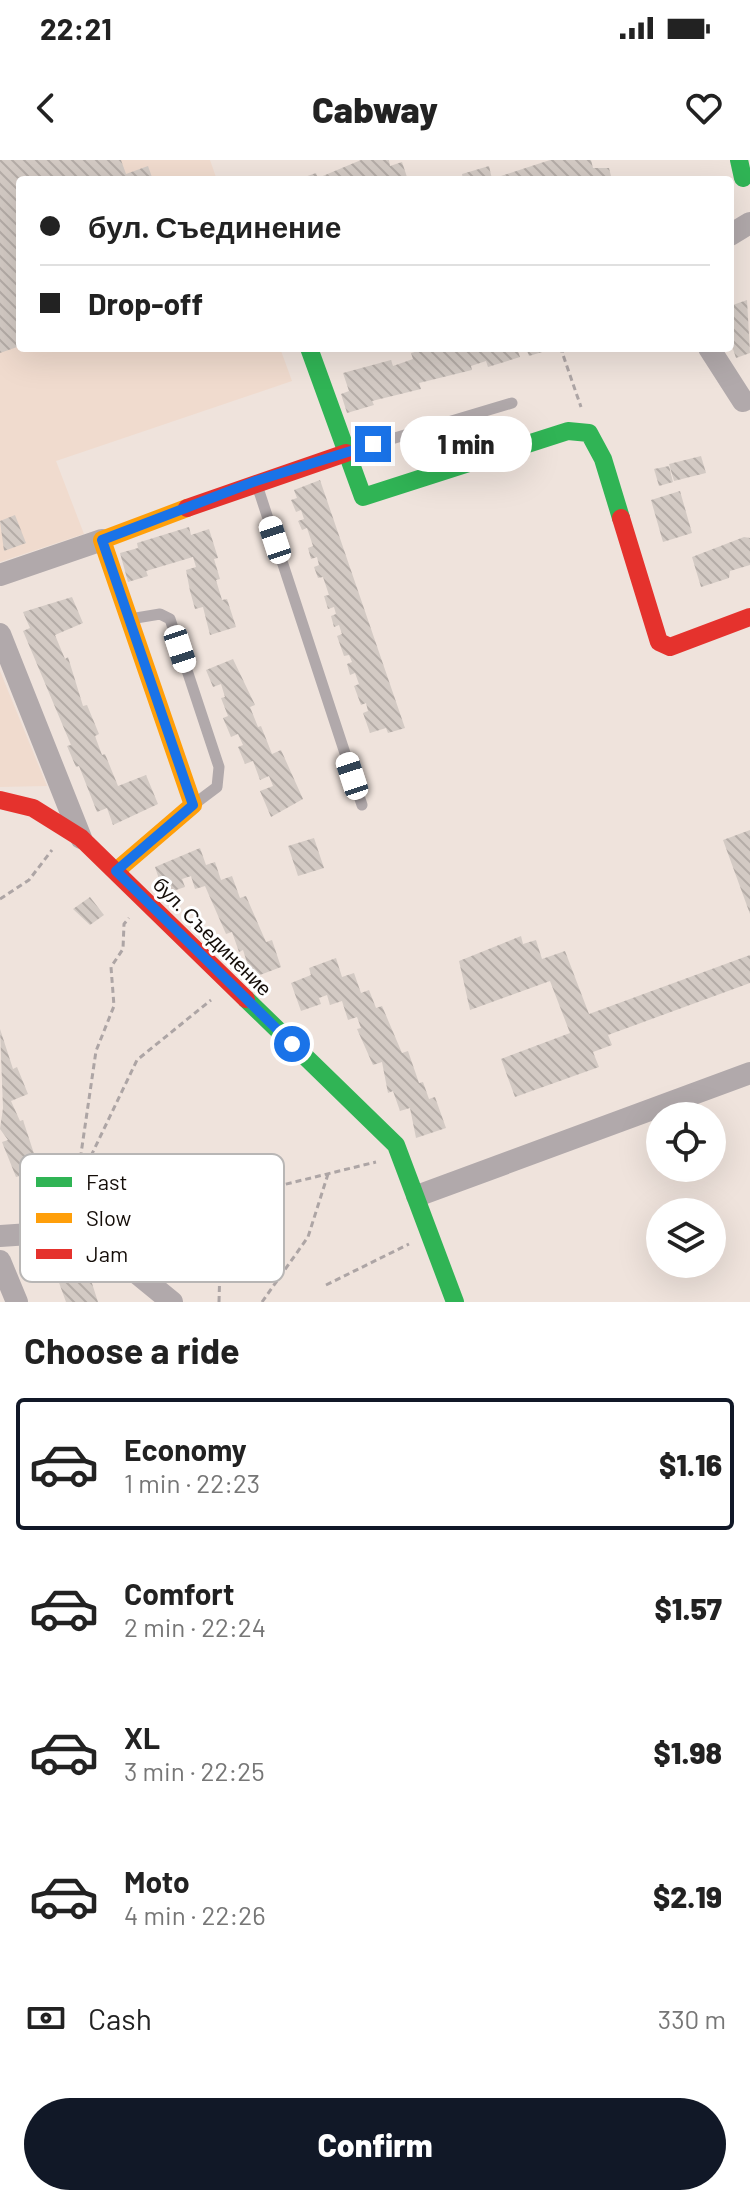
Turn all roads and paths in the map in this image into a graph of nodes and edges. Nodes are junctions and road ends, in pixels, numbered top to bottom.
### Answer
1 (728, 160) edge
2 (744, 175) edge
3 (310, 352) edge
4 (562, 352) edge
5 (712, 352) edge
6 (743, 401) dead end
7 (512, 403) dead end
8 (589, 433) junction
9 (346, 453) junction
10 (256, 481) junction
11 (102, 540) junction
12 (0, 575) edge
13 (750, 617) edge
14 (129, 619) junction
15 (0, 634) edge
16 (0, 800) edge
17 (193, 805) junction
18 (362, 805) dead end
19 (77, 834) junction
20 (116, 871) junction
21 (0, 899) edge
22 (146, 901) junction
23 (229, 984) junction
24 (750, 1073) edge
25 (81, 1154) edge
26 (92, 1154) edge
27 (401, 1156) junction
28 (328, 1174) junction
29 (284, 1185) edge
30 (417, 1196) junction
31 (431, 1234) junction
32 (20, 1235) edge
33 (0, 1236) edge
34 (0, 1261) edge
35 (284, 1271) edge
36 (148, 1282) edge
37 (220, 1282) edge
38 (276, 1282) edge
39 (326, 1285) dead end
40 (17, 1302) edge
41 (172, 1302) edge
42 (219, 1302) edge
43 (262, 1302) edge
44 (455, 1302) edge

1 - 2 street
3 - 9 street
4 - 8 path
5 - 6 street
7 - 9 lane
8 - 9 street
8 - 13 street
9 - 10 street
10 - 11 street
10 - 18 lane
11 - 12 street
11 - 14 street
14 - 17 street
14 - 17 lane
15 - 19 street
16 - 19 street, бул. Съединение
17 - 20 street
19 - 20 street, бул. Съединение
19 - 21 path
20 - 22 street, бул. Съединение
22 - 23 street, бул. Съединение
22 - 25 path
23 - 26 path
23 - 27 street, бул. Съединение
24 - 30 street
27 - 28 path
27 - 30 street, бул. Съединение
28 - 29 path
28 - 35 path
30 - 31 street, бул. Съединение
31 - 39 path
31 - 44 street, бул. Съединение
32 - 33 street
34 - 40 street
36 - 41 street
37 - 42 path
38 - 43 path

